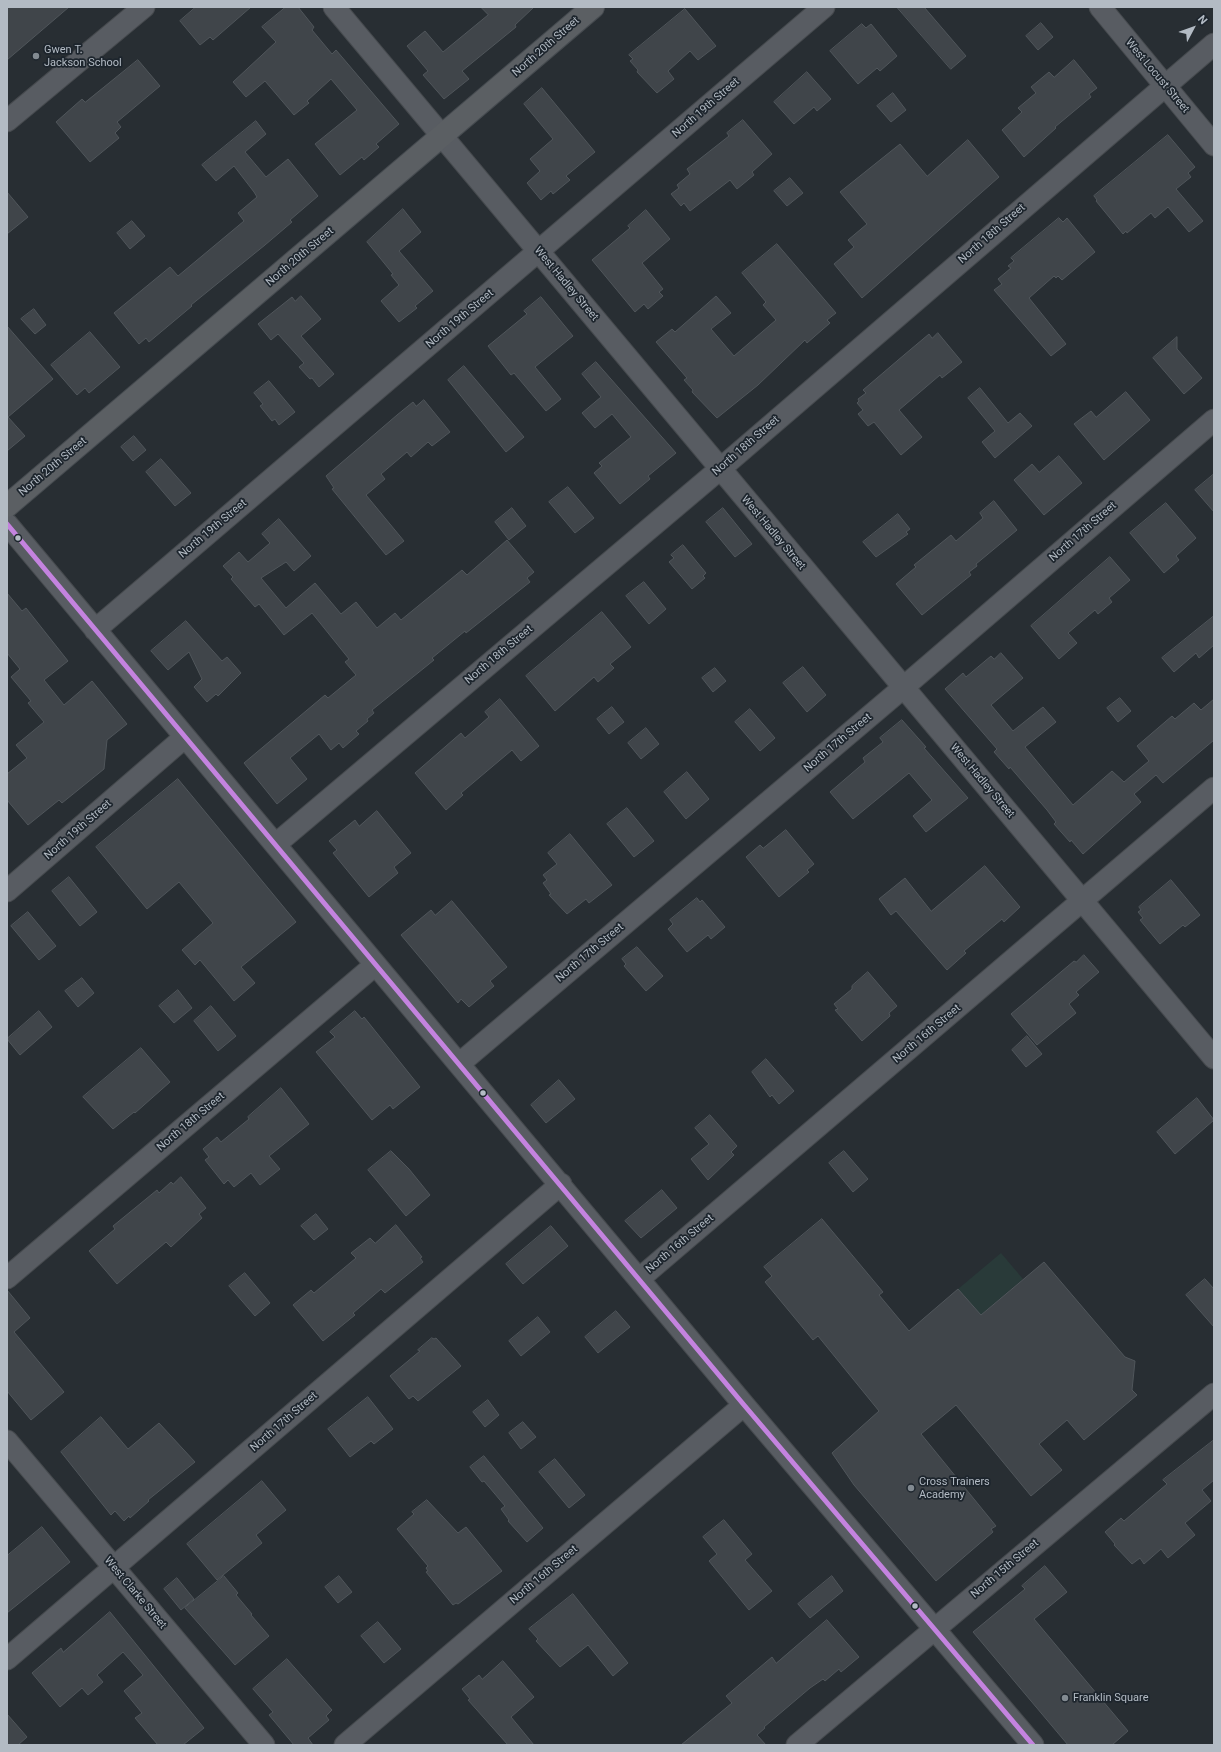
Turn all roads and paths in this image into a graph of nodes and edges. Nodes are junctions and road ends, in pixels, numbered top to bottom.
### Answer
1 (144, 7) edge
2 (334, 7) edge
3 (593, 7) edge
4 (824, 7) edge
5 (1100, 7) edge
6 (1214, 44) edge
7 (1165, 85) junction
8 (7, 121) edge
9 (443, 136) junction
10 (1214, 145) edge
11 (539, 251) junction
12 (1214, 420) edge
13 (720, 469) junction
14 (7, 506) edge
15 (7, 524) edge
16 (95, 630) junction
17 (904, 687) junction
18 (185, 737) junction
19 (1214, 788) edge
20 (276, 844) junction
21 (7, 891) edge
22 (1082, 902) junction
23 (375, 965) junction
24 (1214, 1058) edge
25 (459, 1064) junction
26 (561, 1184) junction
27 (7, 1278) edge
28 (639, 1279) junction
29 (1214, 1394) edge
30 (744, 1405) junction
31 (7, 1441) edge
32 (114, 1568) junction
33 (934, 1629) junction
34 (7, 1659) edge
35 (264, 1745) edge
36 (345, 1745) edge
37 (797, 1745) edge
38 (1033, 1745) edge

1 - 8 street
2 - 9 street, West Hadley Street
3 - 9 main road, North 20th Street
4 - 11 street, North 19th Street
5 - 7 street, West Locust Street
6 - 7 street, North 18th Street
7 - 10 street, West Locust Street
7 - 13 street, North 18th Street
9 - 11 street, West Hadley Street
9 - 14 main road, North 20th Street
11 - 13 street, West Hadley Street
11 - 16 street, North 19th Street
12 - 17 street, North 17th Street
13 - 17 street, West Hadley Street
13 - 20 street, North 18th Street
15 - 16 street
16 - 18 street
17 - 22 street, West Hadley Street
17 - 25 street, North 17th Street
18 - 20 street
18 - 21 street, North 19th Street
19 - 22 street, North 16th Street
20 - 23 street
22 - 24 street, West Hadley Street
22 - 28 street, North 16th Street
23 - 25 street
23 - 27 street, North 18th Street
25 - 26 street
26 - 28 street
26 - 32 street, North 17th Street
28 - 30 street
29 - 33 street, North 15th Street
30 - 33 street
30 - 36 street, North 16th Street
31 - 32 street, West Clarke Street
32 - 34 street, North 17th Street
32 - 35 street, West Clarke Street
33 - 37 street, North 15th Street
33 - 38 street

